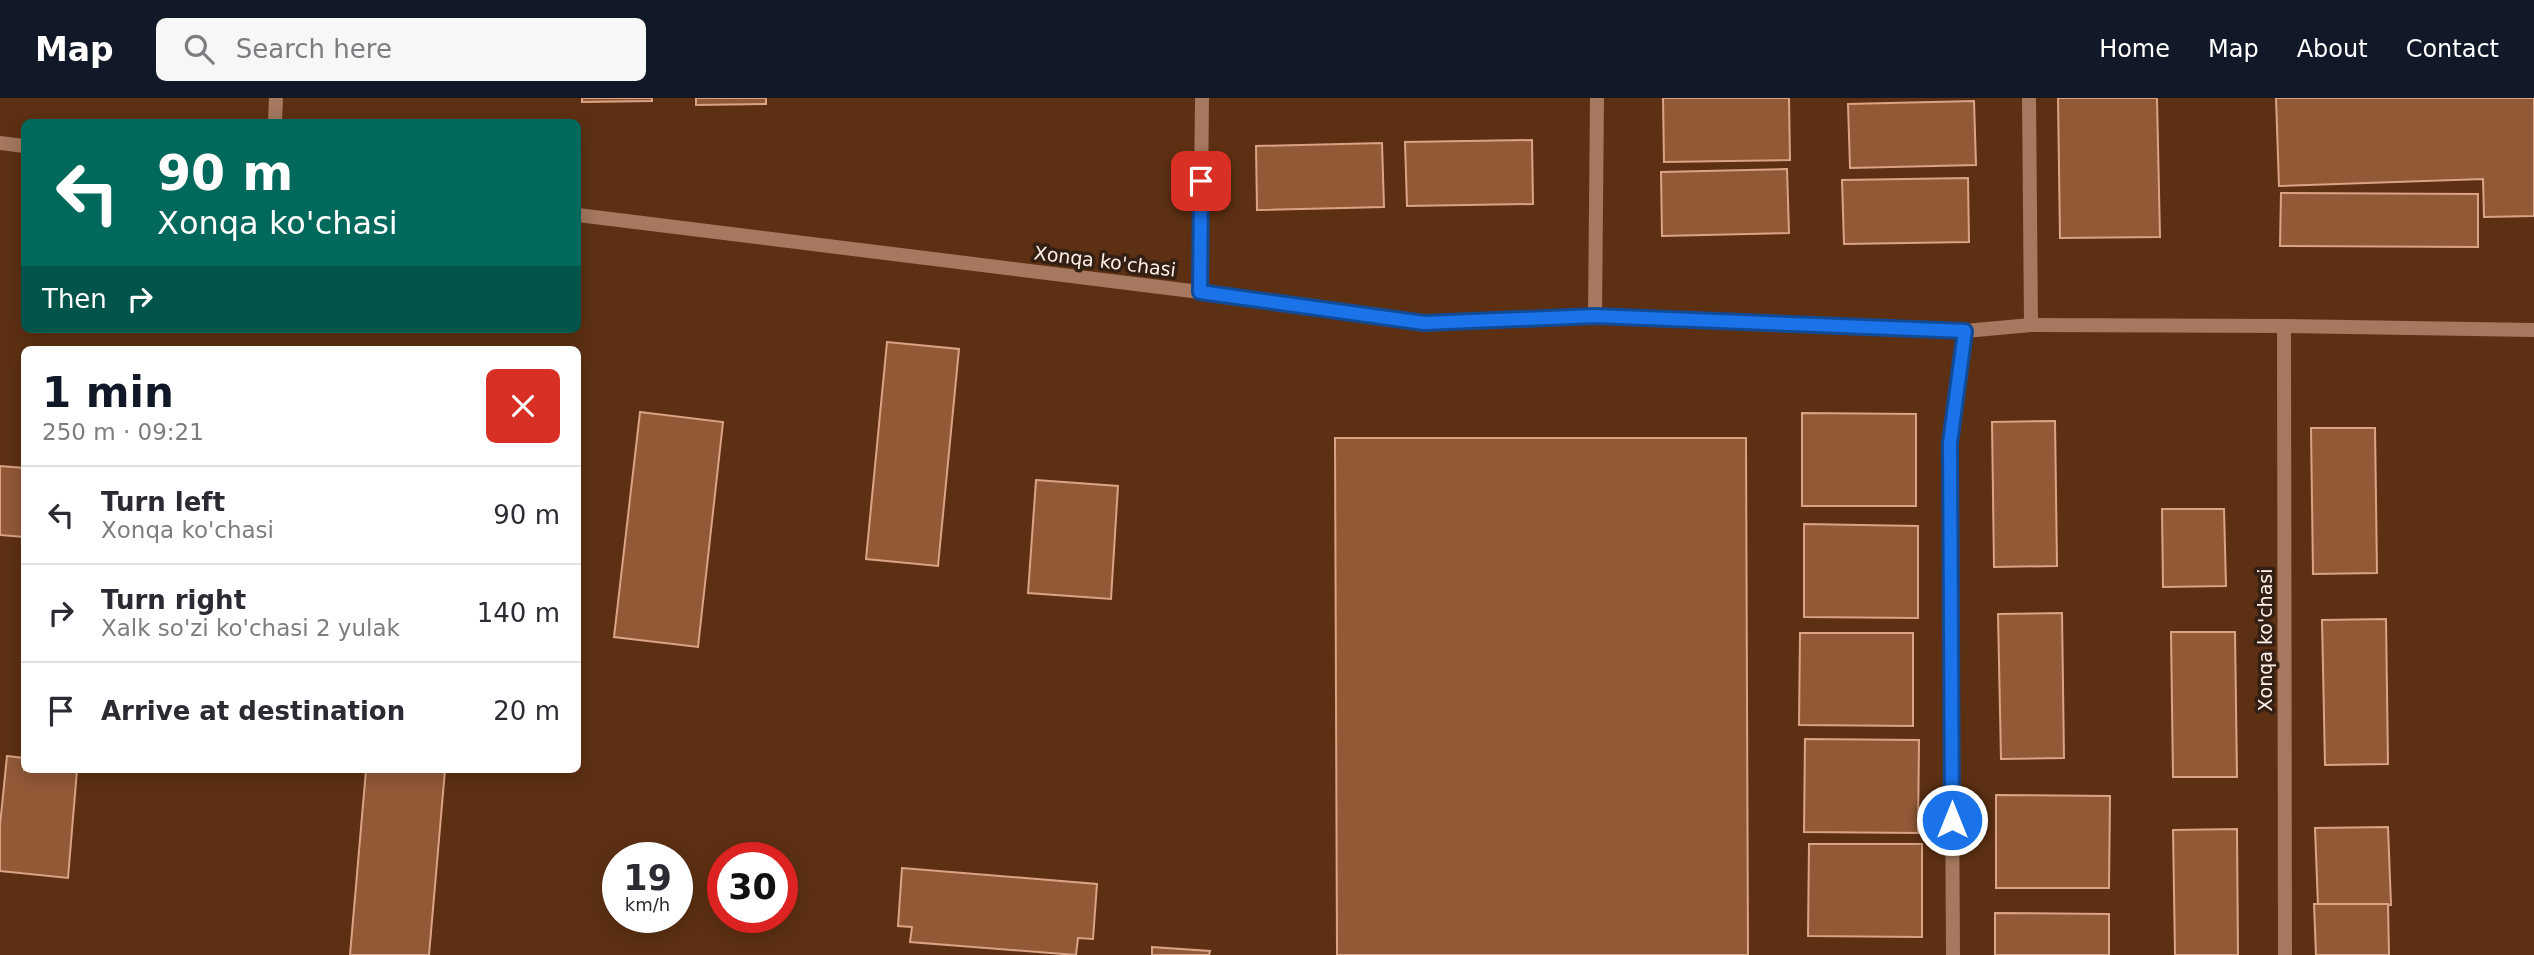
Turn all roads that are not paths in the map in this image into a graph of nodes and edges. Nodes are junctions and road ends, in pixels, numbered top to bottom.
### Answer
1 (276, 98) edge
2 (1202, 98) edge
3 (1597, 98) edge
4 (2029, 98) edge
5 (275, 119) edge
6 (0, 143) edge
7 (21, 146) edge
8 (581, 215) edge
9 (1200, 292) junction
10 (1595, 316) junction
11 (2031, 325) junction
12 (2284, 326) junction
13 (2534, 330) edge
14 (1965, 331) junction
15 (1953, 955) edge
16 (2285, 955) edge

1 - 5 street
2 - 9 street
3 - 10 street
4 - 11 street
6 - 7 street
8 - 9 street, Xonqa ko'chasi
9 - 10 street, Xonqa ko'chasi
10 - 14 street, Xonqa ko'chasi
11 - 12 street, Xonqa ko'chasi
11 - 14 street, Xonqa ko'chasi
12 - 13 street, Xonqa ko'chasi
12 - 16 street, Xonqa ko'chasi
14 - 15 street

